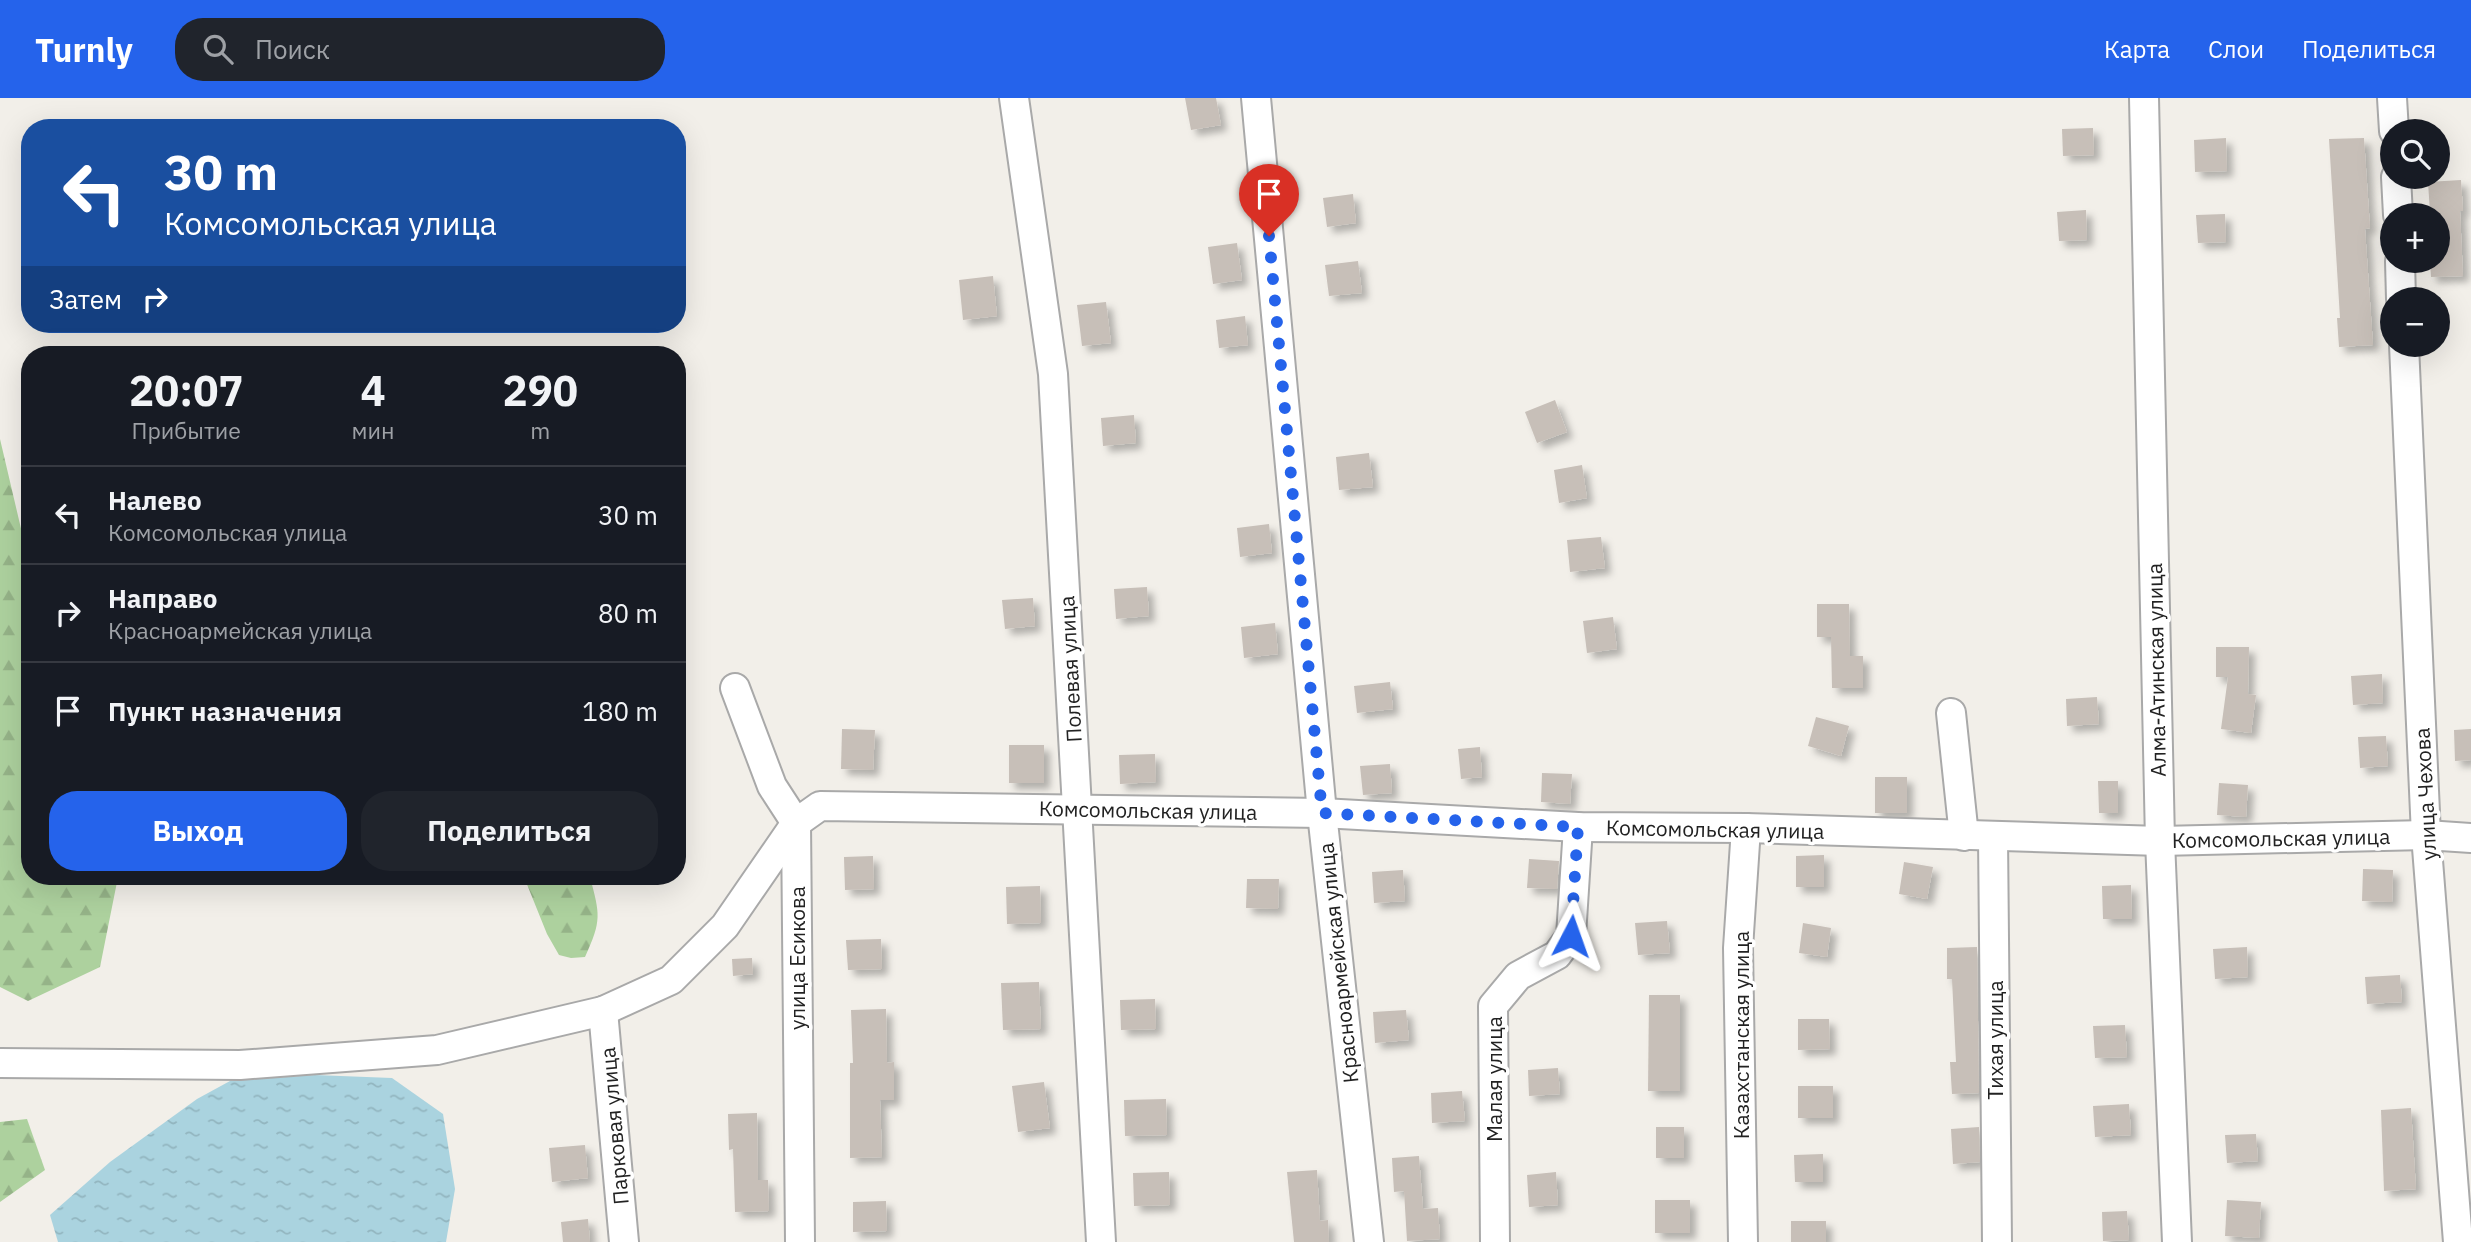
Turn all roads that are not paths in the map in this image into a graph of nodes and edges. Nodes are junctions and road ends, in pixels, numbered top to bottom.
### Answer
1 (1014, 98) edge
2 (1256, 98) edge
3 (2144, 98) edge
4 (2392, 98) edge
5 (2393, 119) edge
6 (2405, 357) edge
7 (735, 688) dead end
8 (1951, 713) dead end
9 (1077, 810) junction
10 (1322, 813) junction
11 (796, 823) junction
12 (1578, 827) junction
13 (1746, 828) junction
14 (2426, 835) junction
15 (1964, 836) junction
16 (1993, 837) junction
17 (2471, 838) edge
18 (2160, 841) junction
19 (603, 1011) junction
20 (0, 1063) edge
21 (624, 1242) edge
22 (800, 1242) edge
23 (1101, 1242) edge
24 (1368, 1242) edge
25 (1495, 1242) edge
26 (1743, 1242) edge
27 (1997, 1242) edge
28 (2177, 1242) edge
29 (2458, 1242) edge

1 - 9 street, Полевая улица
2 - 10 street, Красноармейская улица
3 - 18 street, Алма-Атинская улица
4 - 5 street
6 - 14 street, улица Чехова
7 - 11 street
8 - 15 street
9 - 10 street, Комсомольская улица
9 - 11 street, Комсомольская улица
9 - 23 street, Полевая улица
10 - 12 street, Комсомольская улица
10 - 24 street, Красноармейская улица
11 - 19 street
11 - 22 street, улица Есикова
12 - 13 street, Комсомольская улица
12 - 25 street, Малая улица
13 - 15 street, Комсомольская улица
13 - 26 street, Казахстанская улица
14 - 17 street, Комсомольская улица
14 - 18 street, Комсомольская улица
14 - 29 street, улица Чехова
15 - 16 street, Комсомольская улица
16 - 18 street, Комсомольская улица
16 - 27 street, Тихая улица
18 - 28 street, Алма-Атинская улица
19 - 20 street
19 - 21 street, Парковая улица

